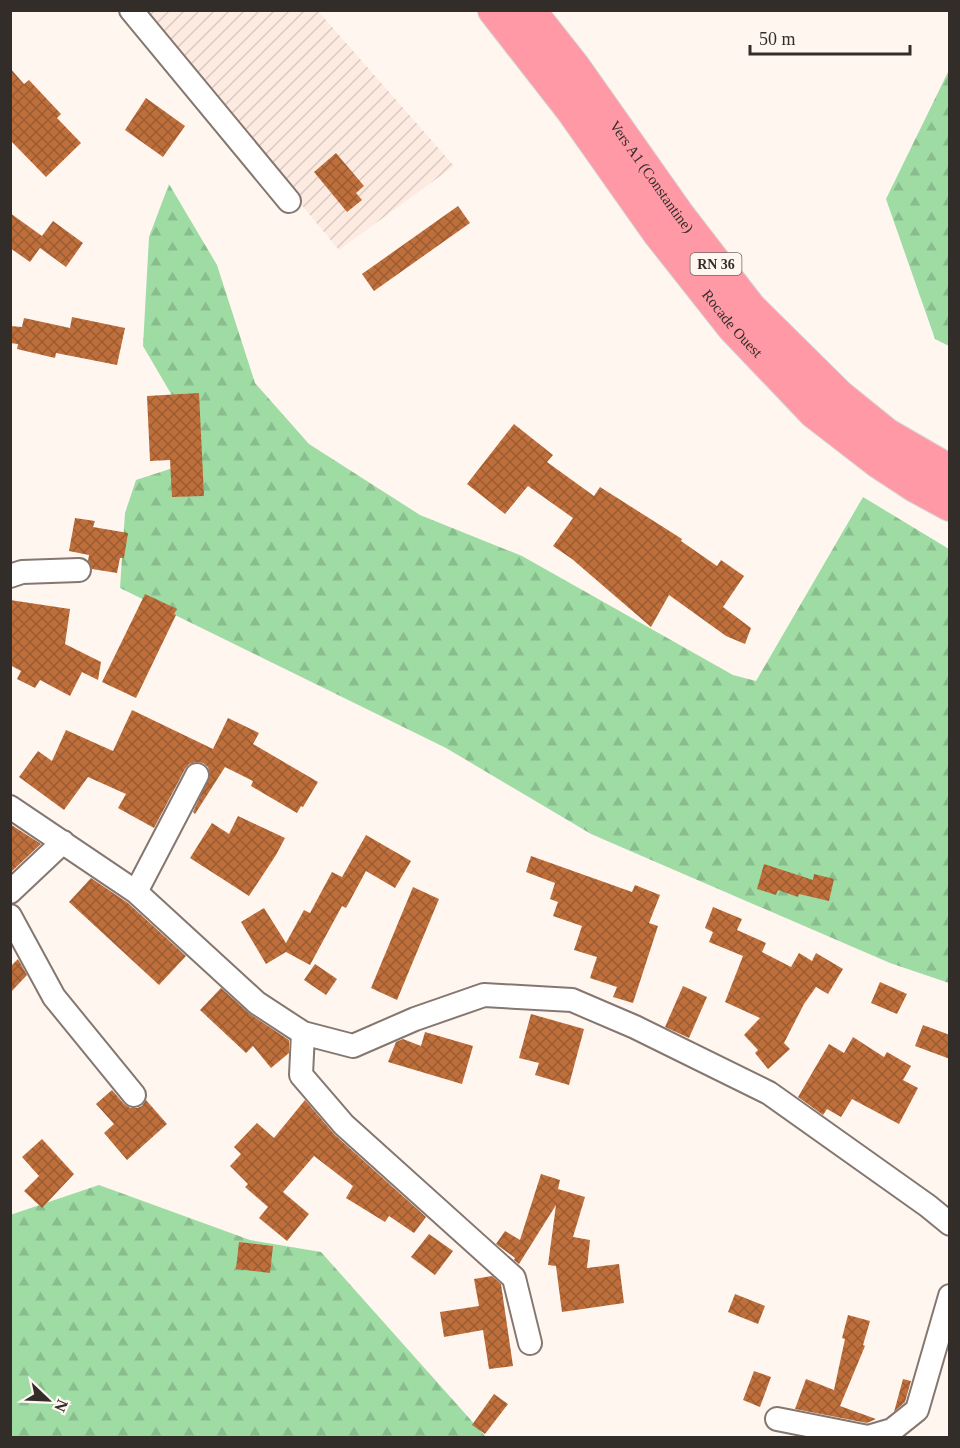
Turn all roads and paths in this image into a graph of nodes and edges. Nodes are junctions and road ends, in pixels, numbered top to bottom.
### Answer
1 (131, 10) edge
2 (494, 10) edge
3 (529, 10) edge
4 (289, 201) dead end
5 (950, 471) edge
6 (950, 505) edge
7 (79, 570) dead end
8 (10, 576) edge
9 (196, 775) dead end
10 (10, 807) edge
11 (63, 842) junction
12 (10, 892) edge
13 (136, 892) junction
14 (10, 916) edge
15 (303, 1033) junction
16 (134, 1095) dead end
17 (950, 1224) edge
18 (950, 1296) edge
19 (530, 1343) dead end
20 (777, 1419) dead end

1 - 4 street
2 - 6 highway, Rocade Ouest
3 - 5 highway, Vers A1 (Constantine) / RN 36
7 - 8 street
9 - 13 street
10 - 11 street
11 - 12 street
11 - 13 street
13 - 15 street
14 - 16 street
15 - 17 street
15 - 19 street
18 - 20 street

